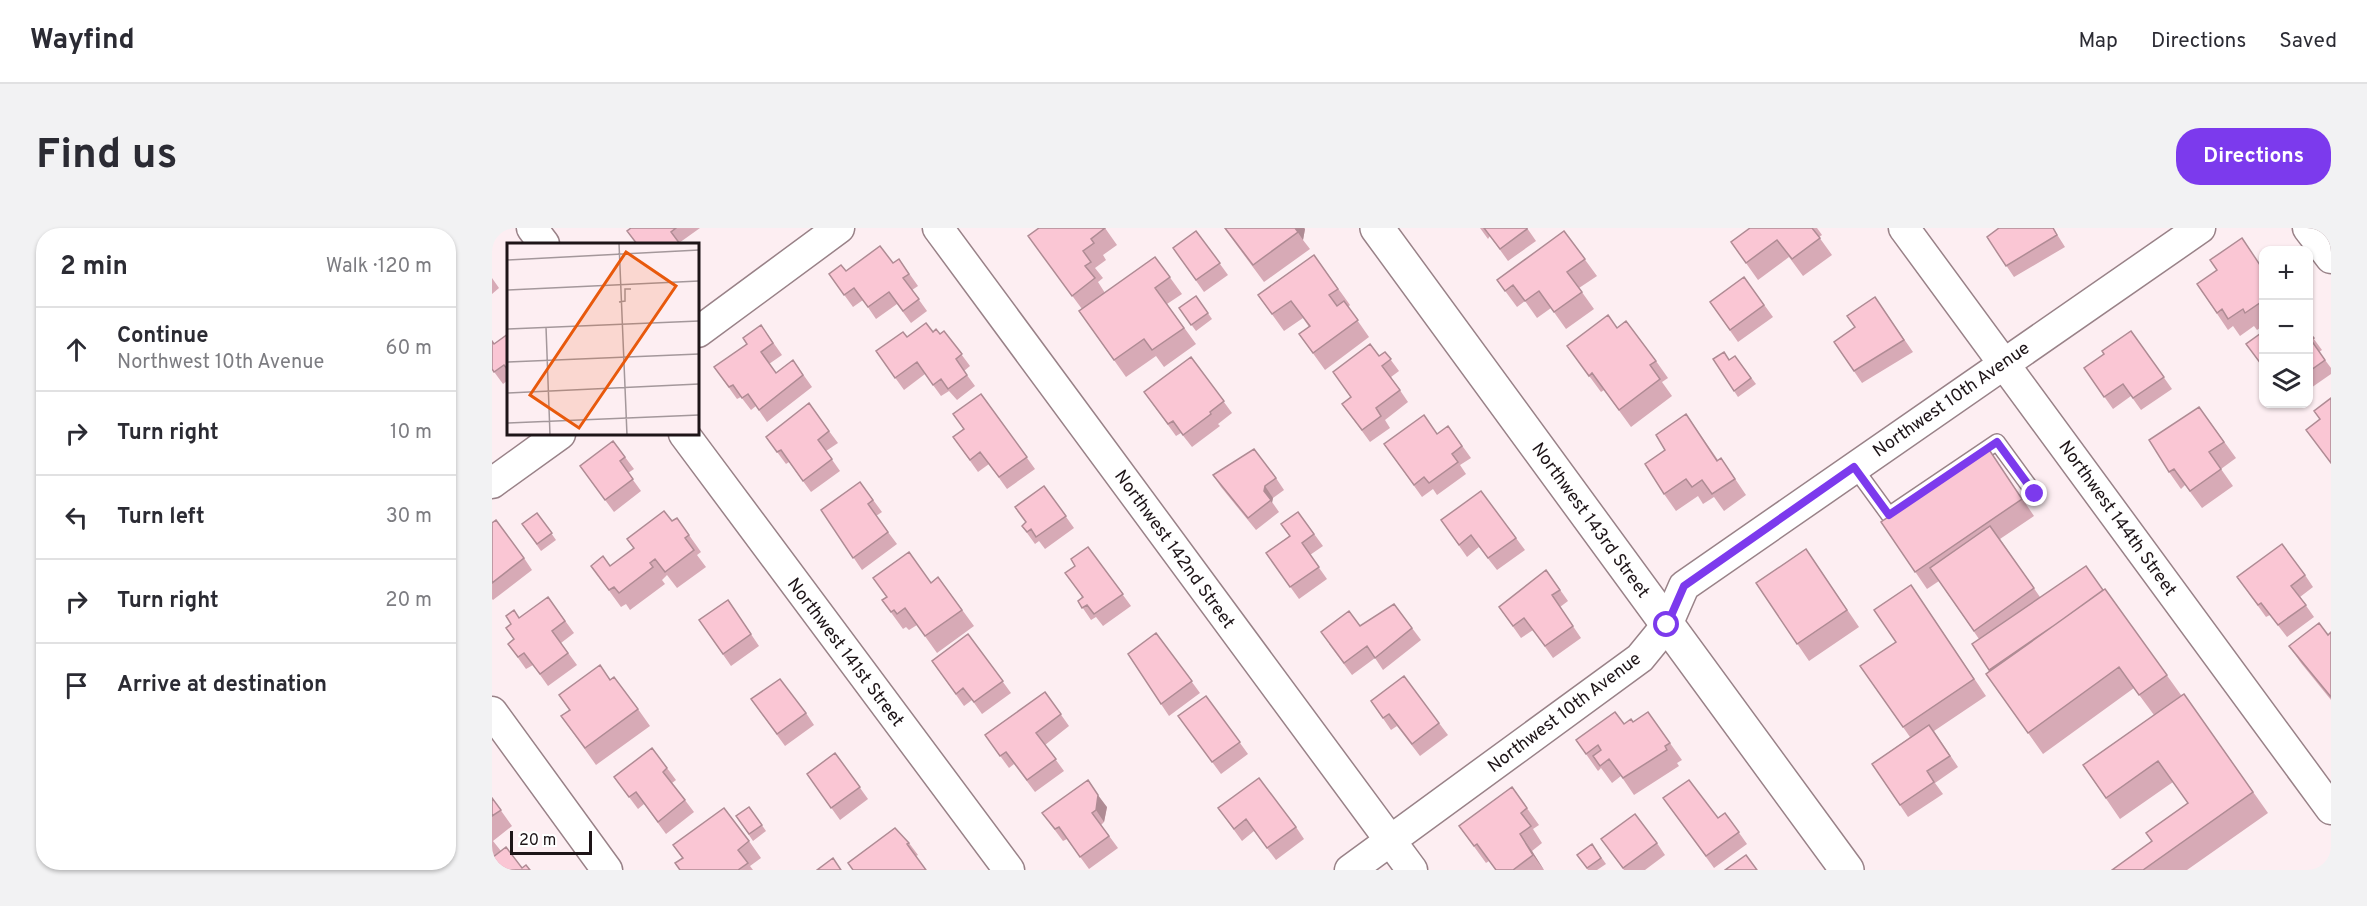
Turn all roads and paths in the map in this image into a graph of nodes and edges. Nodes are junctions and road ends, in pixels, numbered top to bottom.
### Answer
1 (532, 228) edge
2 (839, 228) edge
3 (938, 228) edge
4 (1377, 228) edge
5 (1904, 228) edge
6 (2200, 228) edge
7 (2308, 228) edge
8 (543, 243) edge
9 (2331, 258) edge
10 (699, 331) edge
11 (2004, 362) junction
12 (559, 435) edge
13 (685, 435) edge
14 (1854, 467) junction
15 (492, 483) edge
16 (2035, 494) dead end
17 (1667, 625) junction
18 (492, 712) edge
19 (2331, 809) edge
20 (1390, 840) junction
21 (607, 870) edge
22 (1009, 870) edge
23 (1350, 870) edge
24 (1412, 870) edge
25 (1847, 870) edge

1 - 8 street
2 - 10 street
3 - 20 street, Northwest 142nd Street
4 - 17 street, Northwest 143rd Street
5 - 11 street, Northwest 144th Street
6 - 11 street, Northwest 10th Avenue
7 - 9 street
11 - 14 street, Northwest 10th Avenue
11 - 19 street, Northwest 144th Street
12 - 15 street
13 - 22 street, Northwest 141st Street
14 - 16 lane
14 - 17 street, Northwest 10th Avenue
17 - 20 street, Northwest 10th Avenue
17 - 25 street, Northwest 143rd Street
18 - 21 street
20 - 23 street, Northwest 10th Avenue
20 - 24 street, Northwest 142nd Street

